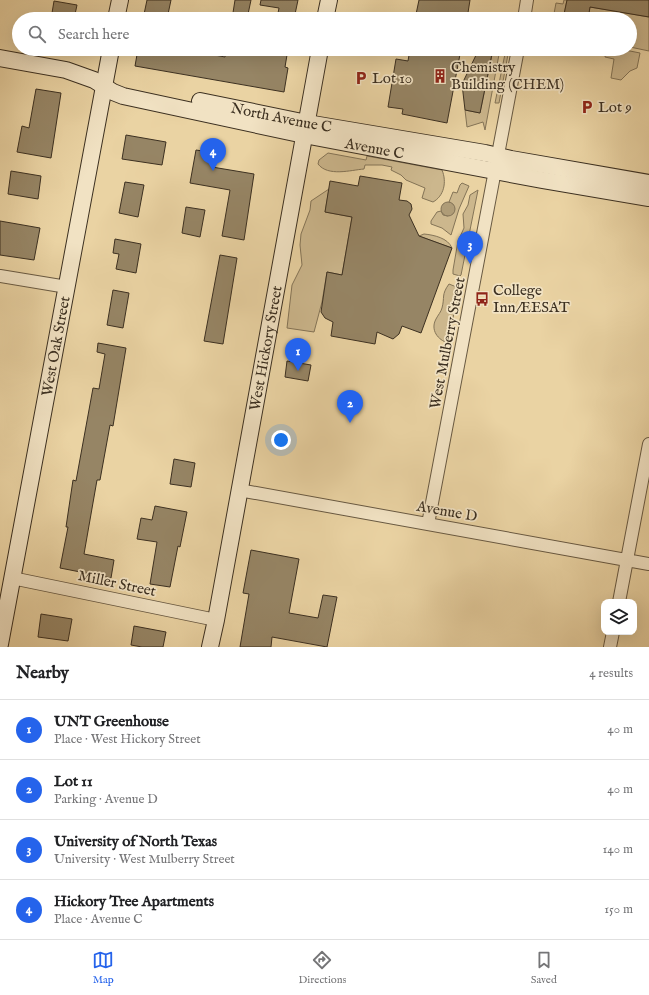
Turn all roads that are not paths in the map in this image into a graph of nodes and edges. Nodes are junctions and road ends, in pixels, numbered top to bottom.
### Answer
1 (120, 0) edge
2 (329, 0) edge
3 (527, 0) edge
4 (117, 12) edge
5 (326, 12) edge
6 (525, 12) edge
7 (110, 56) edge
8 (319, 56) edge
9 (517, 56) edge
10 (0, 58) edge
11 (104, 86) junction
12 (306, 129) junction
13 (497, 164) junction
14 (649, 184) edge
15 (649, 198) edge
16 (0, 276) edge
17 (67, 287) junction
18 (649, 444) edge
19 (239, 490) junction
20 (428, 524) junction
21 (627, 560) junction
22 (649, 564) edge
23 (12, 578) junction
24 (620, 599) edge
25 (216, 620) junction
26 (612, 635) edge
27 (1, 638) edge
28 (210, 647) edge
29 (610, 647) edge

1 - 4 main road
2 - 5 main road
3 - 6 street
7 - 11 main road, West Oak Street
8 - 12 main road, West Hickory Street
9 - 13 street, West Mulberry Street
10 - 11 main road
11 - 12 main road, North Avenue C
11 - 17 main road, West Oak Street
12 - 13 main road, North Avenue C
12 - 19 main road, West Hickory Street
13 - 14 main road, North Avenue C
13 - 15 main road
13 - 20 street, West Mulberry Street
16 - 17 street
17 - 23 main road, West Oak Street
18 - 21 street
19 - 20 street, Avenue D
19 - 25 main road, West Hickory Street
20 - 21 street, Avenue D
21 - 22 street, Avenue D
21 - 24 street
23 - 25 street, Miller Street
23 - 27 main road, West Oak Street
25 - 28 main road, West Hickory Street
26 - 29 street

